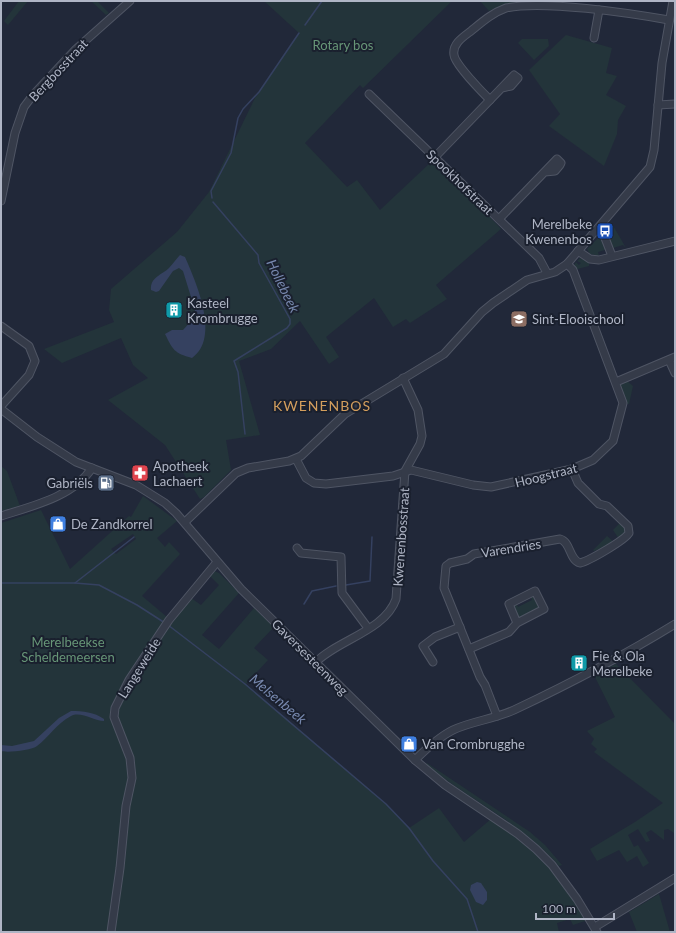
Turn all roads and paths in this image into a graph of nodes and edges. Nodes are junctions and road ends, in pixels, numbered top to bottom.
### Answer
1 (130, 1) edge
2 (673, 1) edge
3 (581, 4) edge
4 (599, 10) junction
5 (669, 20) junction
6 (594, 38) dead end
7 (502, 88) dead end
8 (369, 94) dead end
9 (490, 100) junction
10 (675, 104) edge
11 (658, 105) junction
12 (435, 157) junction
13 (545, 172) dead end
14 (1, 201) edge
15 (499, 220) junction
16 (602, 224) junction
17 (675, 241) edge
18 (578, 251) junction
19 (612, 256) junction
20 (567, 264) junction
21 (547, 273) junction
22 (1, 326) edge
23 (672, 359) edge
24 (675, 373) edge
25 (403, 378) junction
26 (616, 382) junction
27 (1, 408) edge
28 (296, 459) junction
29 (92, 468) junction
30 (572, 470) junction
31 (405, 471) junction
32 (1, 516) edge
33 (185, 522) junction
34 (297, 548) dead end
35 (217, 562) junction
36 (517, 623) junction
37 (675, 624) edge
38 (460, 627) junction
39 (368, 628) junction
40 (469, 649) junction
41 (433, 662) dead end
42 (315, 663) junction
43 (498, 716) junction
44 (415, 760) junction
45 (675, 878) edge
46 (596, 930) edge
47 (111, 932) edge

1 - 14 street, Bergbosstraat
2 - 5 street
3 - 4 street
3 - 9 street
4 - 5 street
4 - 6 street
5 - 11 street
7 - 9 street
8 - 12 street, Spookhofstraat
9 - 12 street
10 - 11 street
11 - 16 street
12 - 15 street, Spookhofstraat
13 - 15 street
15 - 21 street, Spookhofstraat
16 - 18 street
16 - 19 street
17 - 19 street
18 - 19 street
18 - 20 street
20 - 21 street
20 - 26 street, Hoogstraat
21 - 25 street
22 - 27 street
23 - 24 street
23 - 26 street
25 - 28 street
25 - 31 street, Kwenenbosstraat
26 - 30 street, Hoogstraat
27 - 29 street, Gaversesteenweg
28 - 31 street, Hoogstraat
28 - 33 street
29 - 32 street
29 - 33 street, Gaversesteenweg
30 - 31 street, Hoogstraat
30 - 38 street, Varendries
31 - 39 street, Kwenenbosstraat
33 - 35 street, Gaversesteenweg
34 - 39 street
35 - 42 street, Gaversesteenweg
35 - 47 street, Langeweide
36 - 36 street
36 - 40 street
37 - 43 street
38 - 40 street, Varendries
38 - 41 street
39 - 42 street, Kwenenbosstraat
40 - 43 street, Varendries
42 - 44 street, Gaversesteenweg
43 - 44 street
44 - 46 street, Gaversesteenweg
45 - 46 street

